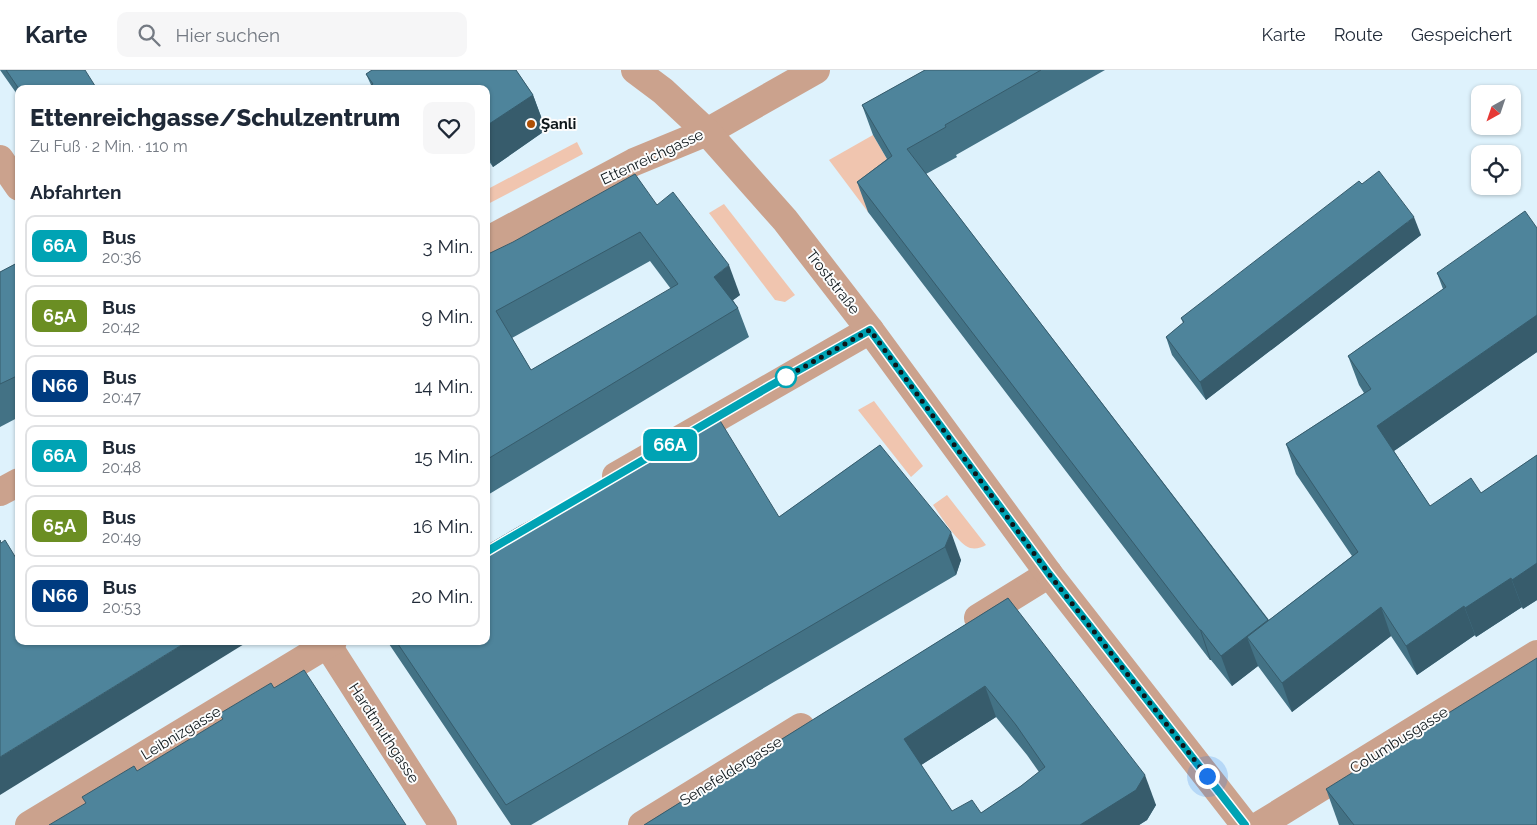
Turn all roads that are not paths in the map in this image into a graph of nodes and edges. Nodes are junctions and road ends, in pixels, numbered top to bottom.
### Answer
1 (635, 70) edge
2 (816, 70) edge
3 (707, 132) junction
4 (0, 159) edge
5 (15, 181) edge
6 (490, 240) edge
7 (870, 330) junction
8 (15, 484) edge
9 (598, 487) edge
10 (0, 492) edge
11 (1049, 574) junction
12 (956, 632) edge
13 (323, 645) edge
14 (330, 645) edge
15 (1537, 654) edge
16 (820, 715) edge
17 (29, 825) edge
18 (442, 825) edge
19 (642, 825) edge
20 (1245, 825) edge
21 (1260, 825) edge

1 - 3 street, Troststraße
2 - 3 street, Ettenreichgasse
3 - 6 street, Ettenreichgasse
3 - 7 street, Troststraße
4 - 5 street
7 - 9 street
7 - 11 street, Troststraße
8 - 10 street
11 - 12 street
11 - 20 street, Troststraße
13 - 17 street, Leibnizgasse
14 - 18 street, Hardtmuthgasse
15 - 21 street, Columbusgasse
16 - 19 street, Senefeldergasse

